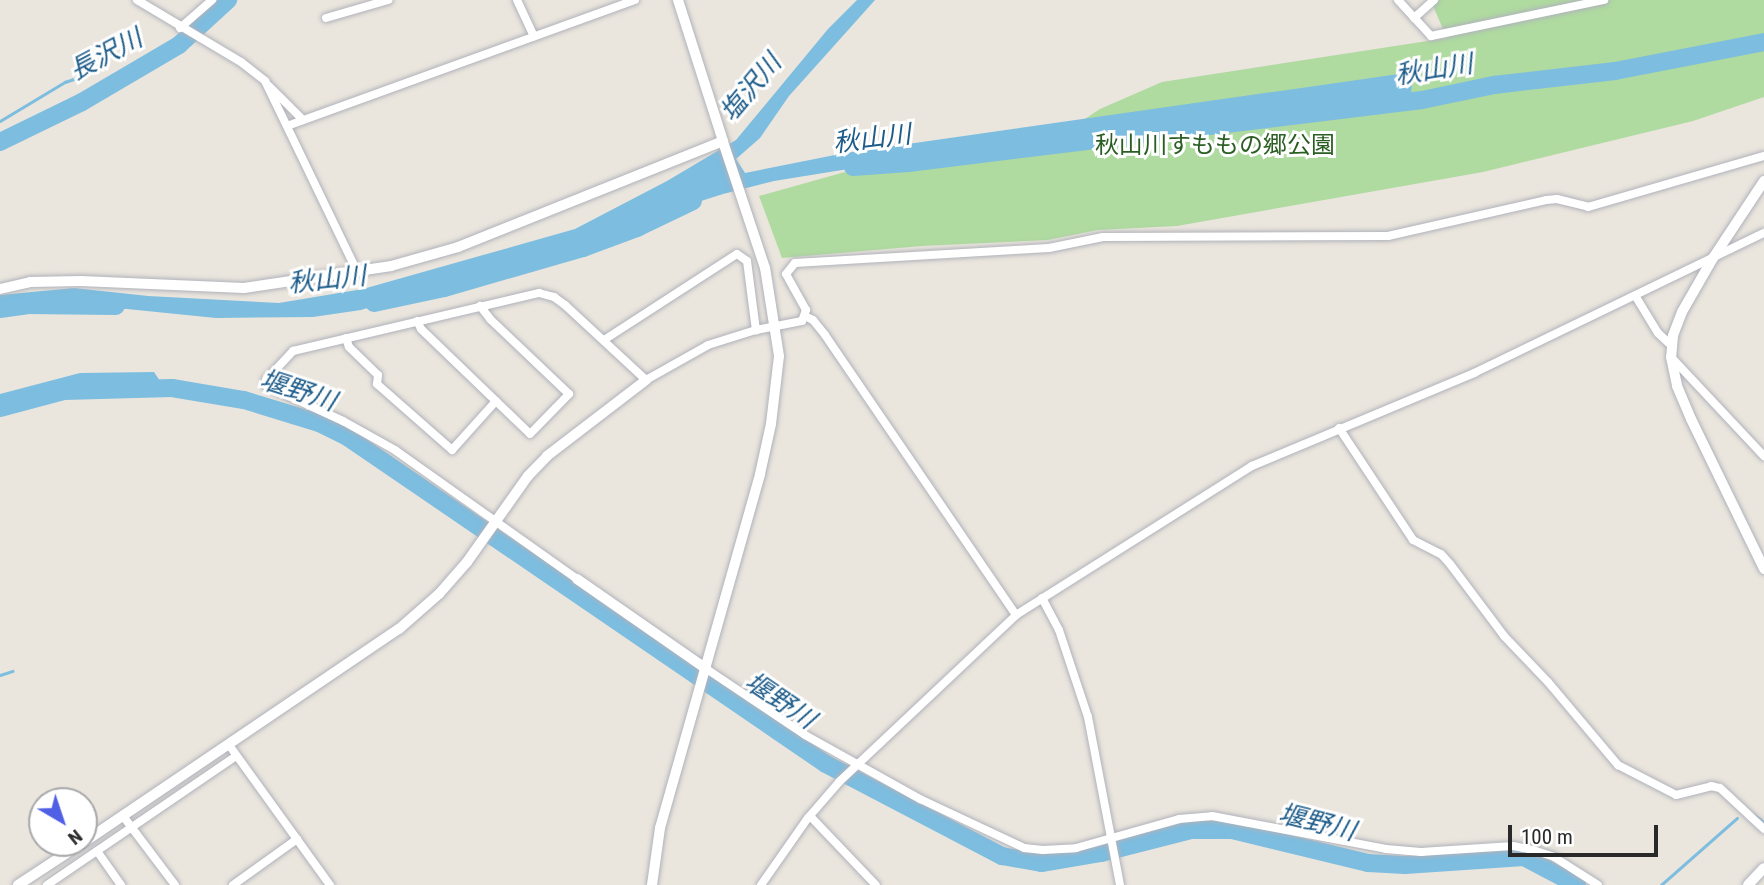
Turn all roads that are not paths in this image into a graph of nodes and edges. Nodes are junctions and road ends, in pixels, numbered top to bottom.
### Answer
1 (136, 0) edge
2 (212, 0) edge
3 (388, 0) edge
4 (517, 0) edge
5 (635, 0) edge
6 (678, 0) edge
7 (1398, 0) edge
8 (1434, 0) edge
9 (1604, 0) edge
10 (326, 18) dead end
11 (1414, 18) junction
12 (180, 28) junction
13 (534, 36) junction
14 (265, 81) junction
15 (303, 120) junction
16 (286, 126) junction
17 (723, 142) junction
18 (1764, 156) edge
19 (1764, 181) edge
20 (1764, 233) edge
21 (1713, 258) junction
22 (357, 271) junction
23 (0, 289) edge
24 (1636, 297) junction
25 (480, 306) junction
26 (805, 316) junction
27 (417, 321) junction
28 (776, 325) junction
29 (756, 330) junction
30 (346, 338) junction
31 (604, 340) junction
32 (1672, 352) junction
33 (646, 380) junction
34 (496, 401) junction
35 (1339, 428) junction
36 (1764, 456) edge
37 (496, 523) junction
38 (1764, 569) edge
39 (577, 579) joint
40 (1042, 598) junction
41 (1016, 615) junction
42 (705, 670) junction
43 (229, 745) junction
44 (236, 756) junction
45 (856, 766) junction
46 (123, 816) junction
47 (810, 816) junction
48 (132, 828) junction
49 (1764, 829) edge
50 (98, 832) edge
51 (297, 839) junction
52 (1110, 839) junction
53 (98, 850) edge
54 (98, 852) edge
55 (60, 857) edge
56 (88, 857) edge
57 (1764, 868) edge
58 (18, 885) edge
59 (47, 885) edge
60 (121, 885) edge
61 (175, 885) edge
62 (233, 885) edge
63 (330, 885) edge
64 (652, 885) edge
65 (761, 885) edge
66 (876, 885) edge
67 (1120, 885) edge
68 (1598, 885) edge
69 (1748, 885) edge

1 - 12 street
2 - 12 street
3 - 10 street
4 - 13 street
5 - 13 street
6 - 17 street
7 - 11 street
8 - 11 street
9 - 11 street
12 - 14 street
13 - 15 street
14 - 15 street
14 - 16 street
15 - 16 street
16 - 22 street
17 - 22 street
17 - 28 street
18 - 26 street
19 - 21 street
20 - 21 street
21 - 24 street
21 - 32 street
22 - 23 street
24 - 32 street
24 - 35 street
25 - 27 street
25 - 31 street
25 - 34 street
26 - 28 street
26 - 41 street
27 - 30 street
27 - 34 street
28 - 29 street
28 - 42 street
29 - 31 street
29 - 33 street
30 - 34 street
30 - 37 street
31 - 33 street
32 - 36 street
32 - 38 street
33 - 37 street
35 - 40 street
35 - 49 street
37 - 39 street
37 - 43 street
39 - 42 street
40 - 41 street
40 - 52 street
41 - 45 street
42 - 45 street
42 - 64 street
43 - 44 street
43 - 46 street
44 - 48 street
44 - 51 street
45 - 47 street
45 - 52 street
46 - 48 street
46 - 50 street
47 - 65 street
47 - 66 street
48 - 53 street
48 - 61 street
51 - 62 street
51 - 63 street
52 - 67 street
52 - 68 street
54 - 60 street
55 - 58 street
56 - 59 street
57 - 69 street

